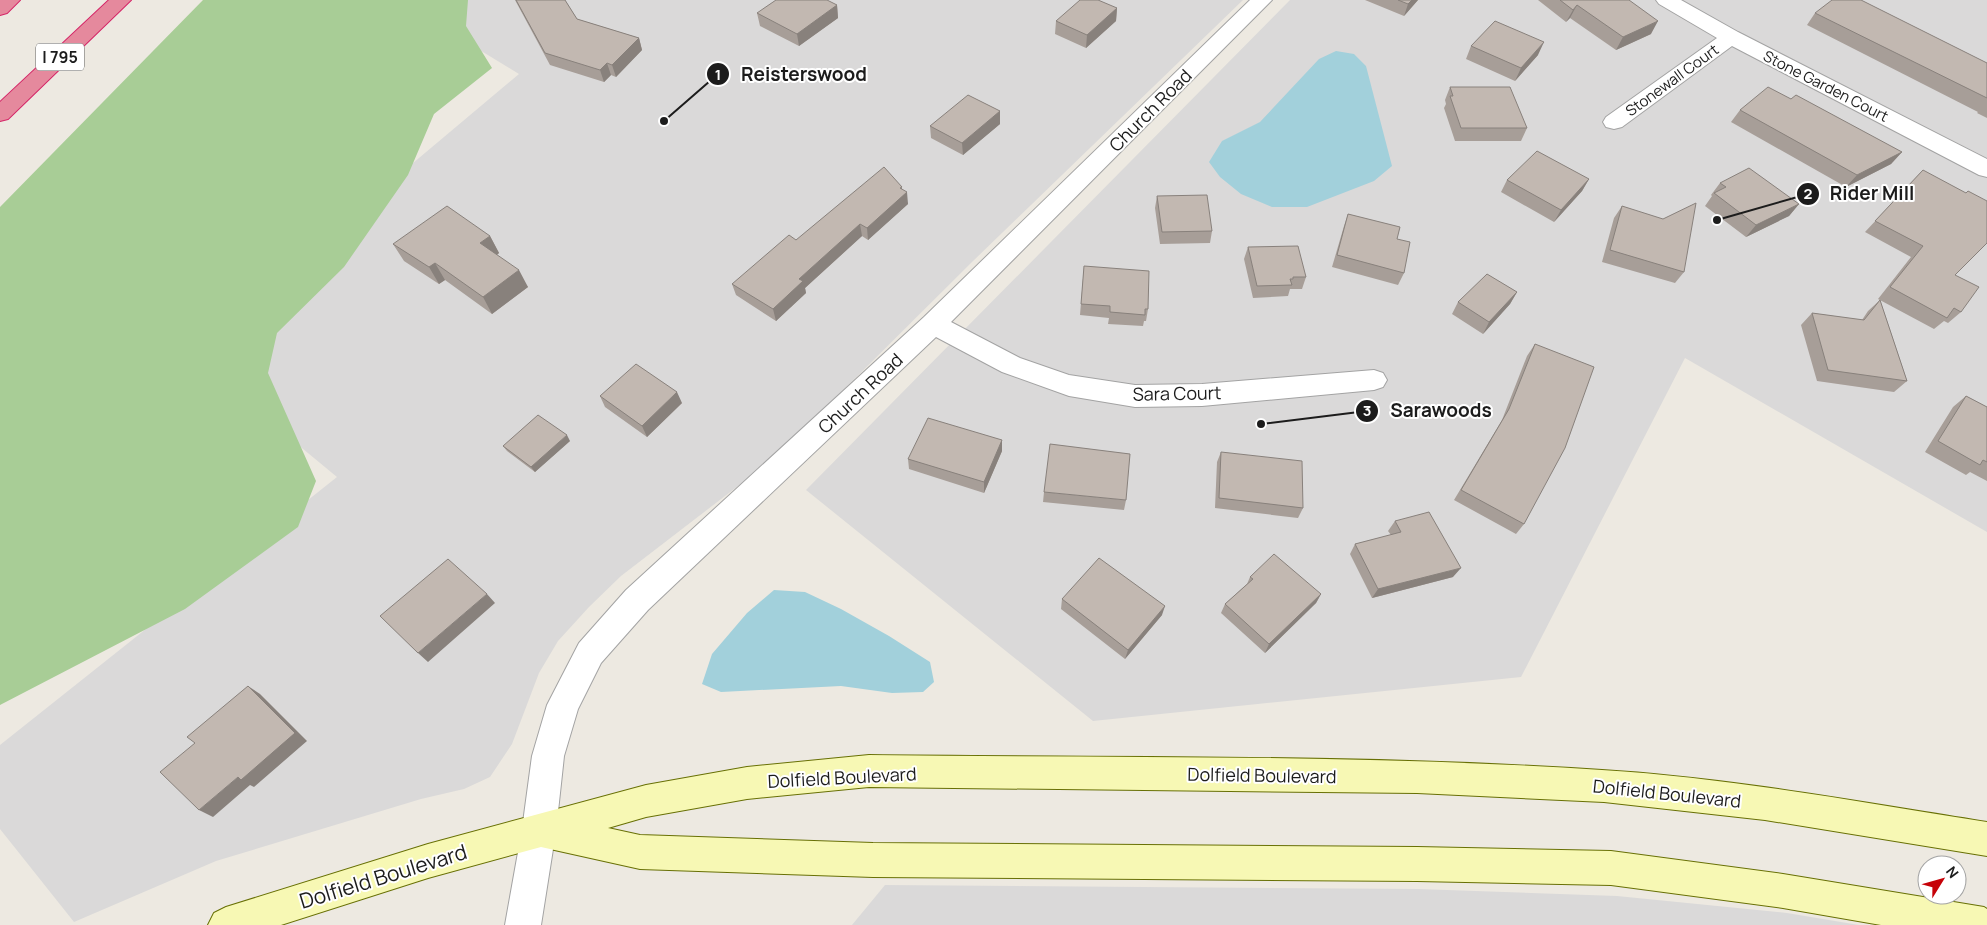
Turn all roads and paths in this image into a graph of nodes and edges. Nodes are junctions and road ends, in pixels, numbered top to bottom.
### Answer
1 (10, 0) edge
2 (120, 0) edge
3 (1262, 0) edge
4 (1666, 0) edge
5 (0, 9) edge
6 (1731, 37) junction
7 (0, 114) edge
8 (1614, 122) dead end
9 (1987, 169) edge
10 (933, 324) junction
11 (1374, 380) dead end
12 (540, 830) junction
13 (1987, 839) edge
14 (226, 925) edge
15 (523, 925) edge
16 (1984, 925) edge

1 - 5 highway
2 - 7 highway, I 795
3 - 10 street, Church Road
4 - 6 street, Stone Garden Court
6 - 8 street, Stonewall Court
6 - 9 street, Stone Garden Court
10 - 11 street, Sara Court
10 - 12 street, Church Road
12 - 13 main road, Dolfield Boulevard
12 - 14 main road, Dolfield Boulevard
12 - 15 street, Church Road
12 - 16 main road, Dolfield Boulevard

